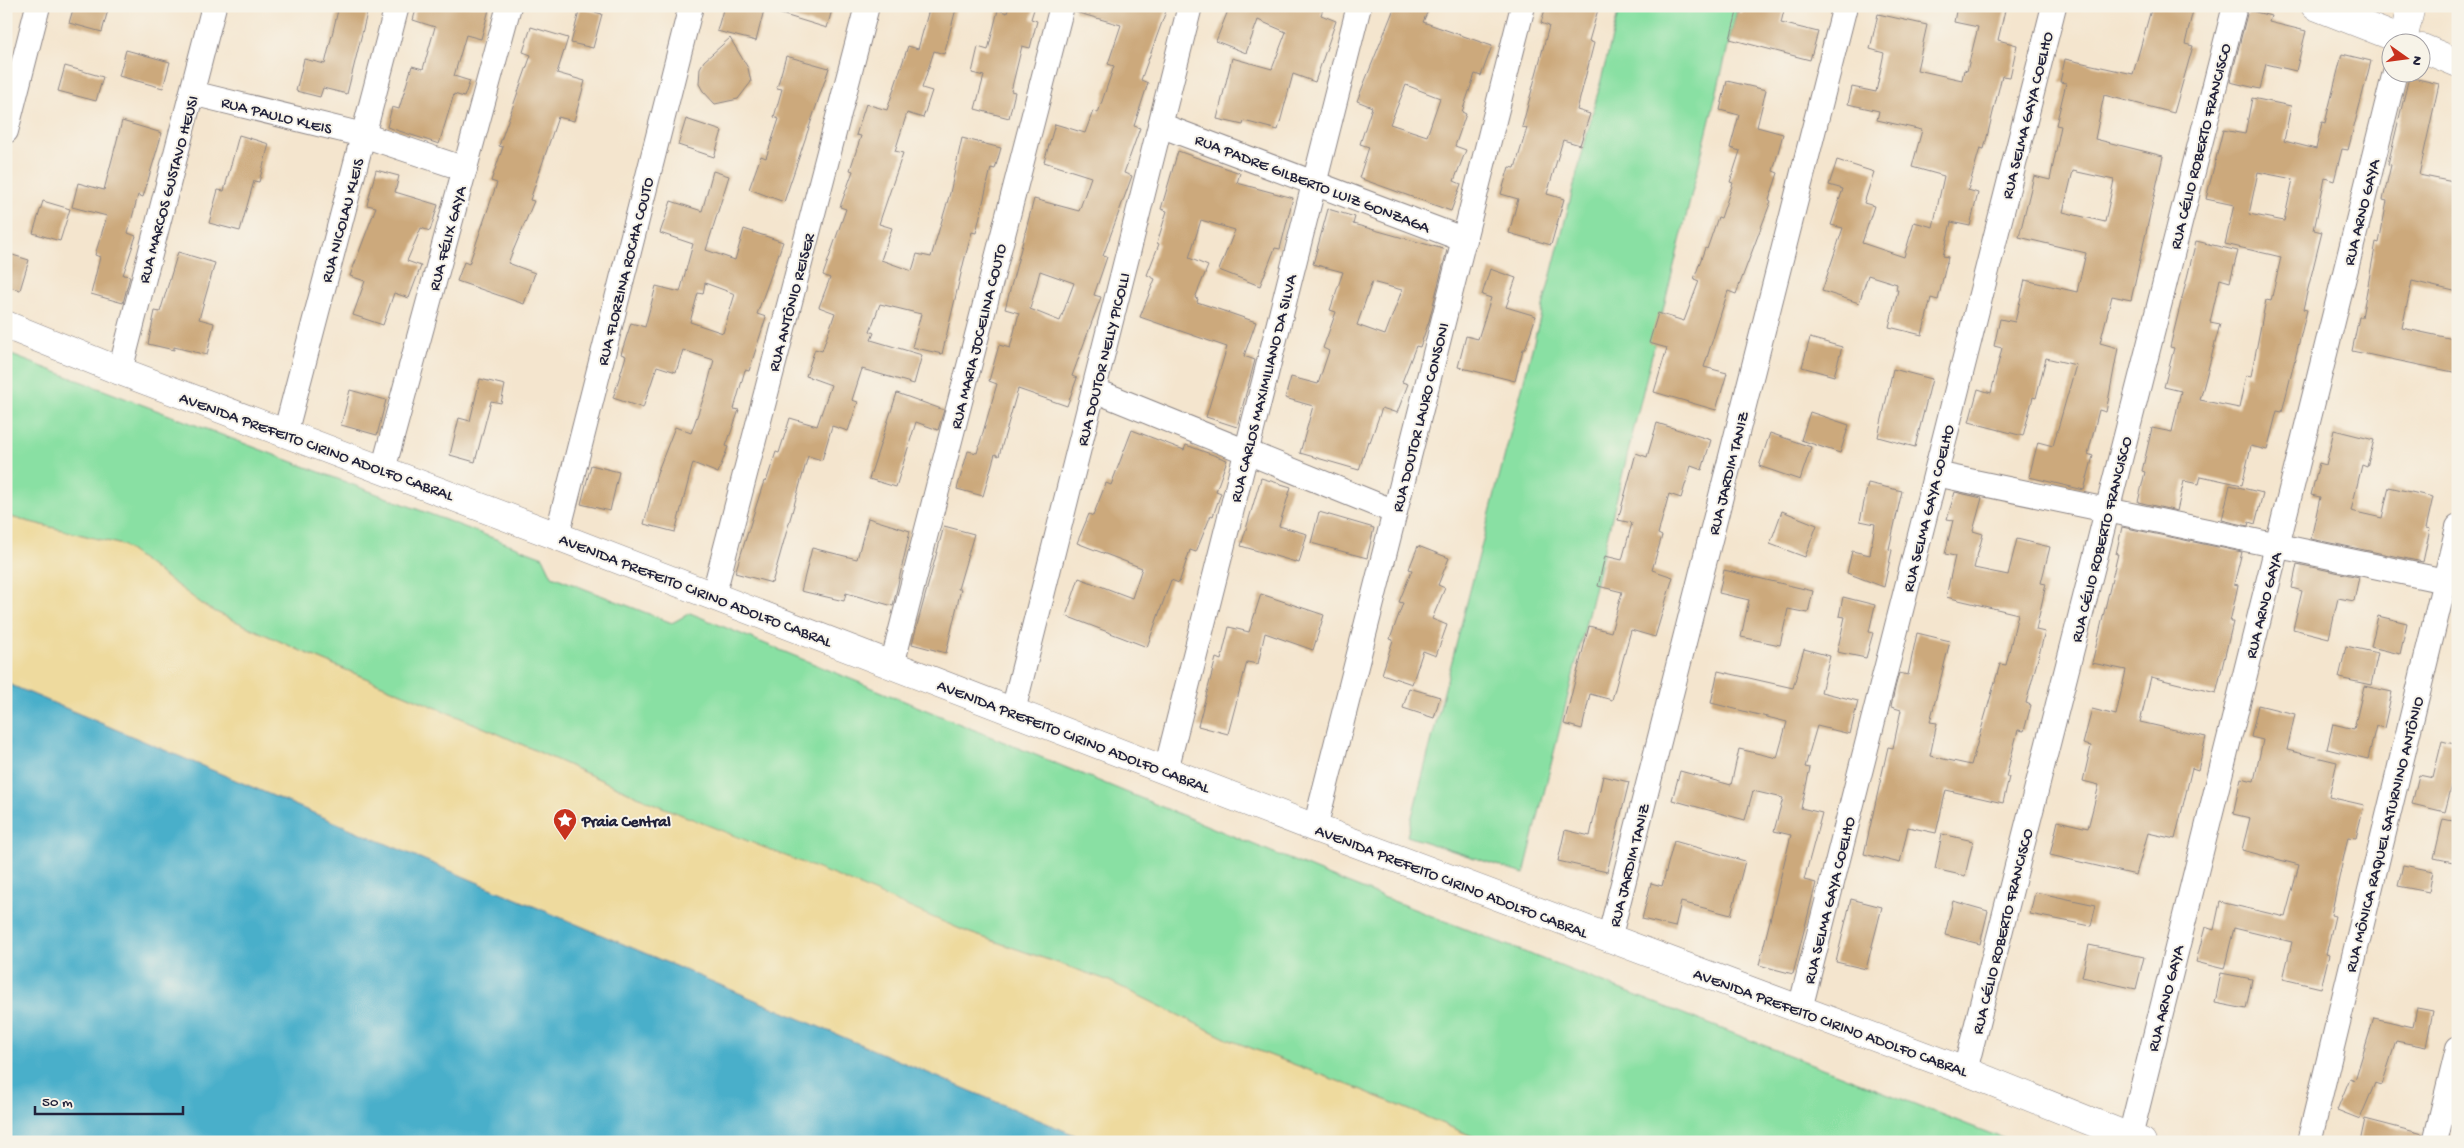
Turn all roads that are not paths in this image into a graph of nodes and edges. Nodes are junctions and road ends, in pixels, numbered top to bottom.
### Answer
1 (38, 6) edge
2 (214, 6) edge
3 (397, 6) edge
4 (509, 6) edge
5 (691, 6) edge
6 (867, 6) edge
7 (1062, 6) edge
8 (1190, 6) edge
9 (1359, 6) edge
10 (1523, 6) edge
11 (1845, 6) edge
12 (2054, 6) edge
13 (2235, 6) edge
14 (2315, 6) edge
15 (2411, 6) edge
16 (2409, 32) edge
17 (2382, 33) edge
18 (2432, 53) edge
19 (2458, 63) edge
20 (2392, 82) edge
21 (192, 93) junction
22 (1160, 125) junction
23 (6, 131) edge
24 (363, 135) junction
25 (465, 169) junction
26 (1314, 183) junction
27 (1464, 240) junction
28 (6, 325) edge
29 (120, 372) junction
30 (1094, 390) junction
31 (285, 434) junction
32 (1246, 451) junction
33 (383, 470) junction
34 (1936, 474) junction
35 (2107, 510) junction
36 (1395, 512) junction
37 (2458, 527) edge
38 (557, 536) junction
39 (2277, 546) junction
40 (2445, 581) junction
41 (713, 597) junction
42 (892, 665) junction
43 (1013, 711) junction
44 (1166, 770) junction
45 (1315, 828) junction
46 (1609, 939) junction
47 (1800, 1009) junction
48 (2458, 1048) edge
49 (1965, 1071) junction
50 (2136, 1139) edge
51 (2309, 1142) edge
52 (2435, 1142) edge

1 - 23 street
2 - 21 street, RUA MARCOS GUSTAVO HEUSI
3 - 24 street, RUA NICOLAU KLEIS
4 - 25 street, RUA FÉLIX GAYA
5 - 38 street, RUA FLORZINA ROCHA COUTO
6 - 41 street, RUA ANTÔNIO REISER
7 - 42 street, RUA MARIA JOCELINA COUTO
8 - 22 street, RUA DOUTOR NELLY PICOLLI
9 - 26 street, RUA CARLOS MAXIMILIANO DA SILVA
10 - 27 street, RUA DOUTOR LAURO CONSONI
11 - 46 street, RUA JARDIM TANIZ
12 - 34 street, RUA SELMA GAYA COELHO
13 - 35 street, RUA CÉLIO ROBERTO FRANCISCO
14 - 17 main road
15 - 16 main road
18 - 19 main road
20 - 39 street, RUA ARNO GAYA
21 - 24 street, RUA PAULO KLEIS
21 - 29 street, RUA MARCOS GUSTAVO HEUSI
22 - 26 street, RUA PADRE GILBERTO LUIZ GONZAGA
22 - 30 street, RUA DOUTOR NELLY PICOLLI
24 - 25 street, RUA PAULO KLEIS
24 - 31 street, RUA NICOLAU KLEIS
25 - 33 street, RUA FÉLIX GAYA
26 - 27 street, RUA PADRE GILBERTO LUIZ GONZAGA
26 - 32 street, RUA CARLOS MAXIMILIANO DA SILVA
27 - 36 street, RUA DOUTOR LAURO CONSONI
28 - 29 main road, AVENIDA PREFEITO CIRINO ADOLFO CABRAL
29 - 31 main road, AVENIDA PREFEITO CIRINO ADOLFO CABRAL
30 - 32 street
30 - 43 street, RUA DOUTOR NELLY PICOLLI
31 - 33 main road, AVENIDA PREFEITO CIRINO ADOLFO CABRAL
32 - 36 street
32 - 44 street, RUA CARLOS MAXIMILIANO DA SILVA
33 - 38 main road, AVENIDA PREFEITO CIRINO ADOLFO CABRAL
34 - 35 street
34 - 47 street, RUA SELMA GAYA COELHO
35 - 39 street
35 - 49 street, RUA CÉLIO ROBERTO FRANCISCO
36 - 45 street, RUA DOUTOR LAURO CONSONI
37 - 40 street, RUA MÔNICA RAQUEL SATURNINO ANTÔNIO
38 - 41 main road, AVENIDA PREFEITO CIRINO ADOLFO CABRAL
39 - 40 street
39 - 50 street, RUA ARNO GAYA
40 - 51 street, RUA MÔNICA RAQUEL SATURNINO ANTÔNIO
41 - 42 main road, AVENIDA PREFEITO CIRINO ADOLFO CABRAL
42 - 43 main road, AVENIDA PREFEITO CIRINO ADOLFO CABRAL
43 - 44 main road, AVENIDA PREFEITO CIRINO ADOLFO CABRAL
44 - 45 main road, AVENIDA PREFEITO CIRINO ADOLFO CABRAL
45 - 46 main road, AVENIDA PREFEITO CIRINO ADOLFO CABRAL
46 - 47 main road, AVENIDA PREFEITO CIRINO ADOLFO CABRAL
47 - 49 main road, AVENIDA PREFEITO CIRINO ADOLFO CABRAL
48 - 52 street
49 - 50 main road, AVENIDA PREFEITO CIRINO ADOLFO CABRAL

